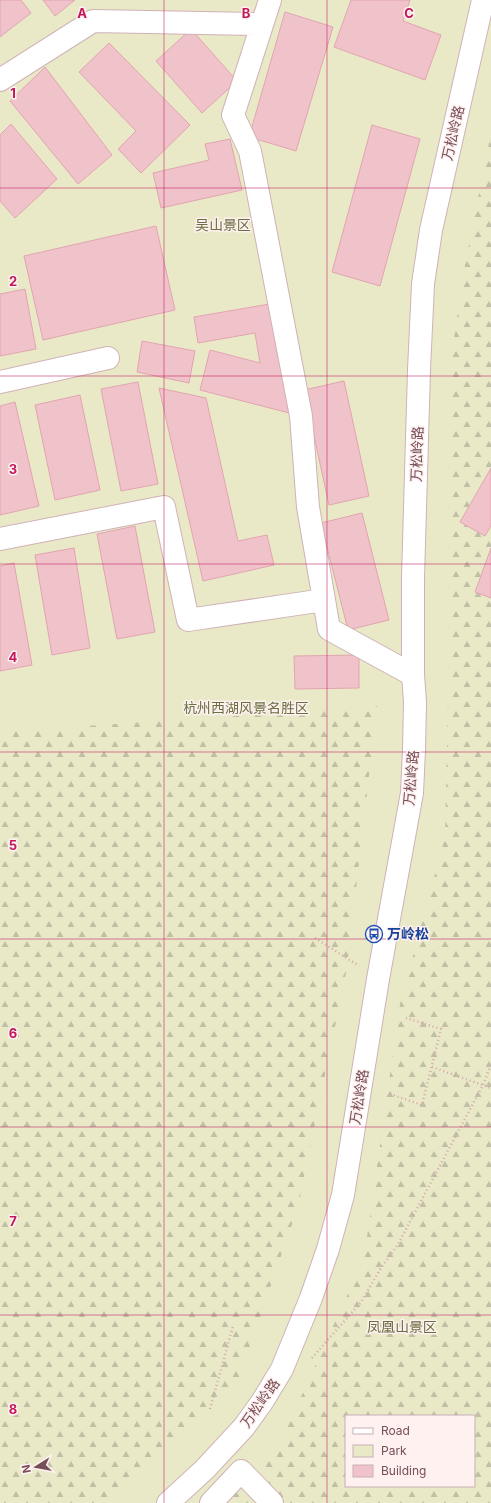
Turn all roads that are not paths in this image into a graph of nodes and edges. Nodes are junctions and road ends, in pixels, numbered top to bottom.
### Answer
1 (270, 0) edge
2 (483, 0) edge
3 (262, 24) junction
4 (0, 80) edge
5 (108, 358) dead end
6 (0, 382) edge
7 (0, 539) edge
8 (324, 600) junction
9 (413, 675) junction
10 (187, 1486) junction
11 (168, 1503) edge
12 (204, 1503) edge
13 (211, 1503) edge
14 (272, 1503) edge

1 - 3 street
2 - 9 street, 万松岭路
3 - 4 street
3 - 8 street
5 - 6 street
7 - 8 street
8 - 9 street
9 - 10 street, 万松岭路
10 - 11 street, 万松岭路
10 - 12 street
13 - 14 street

